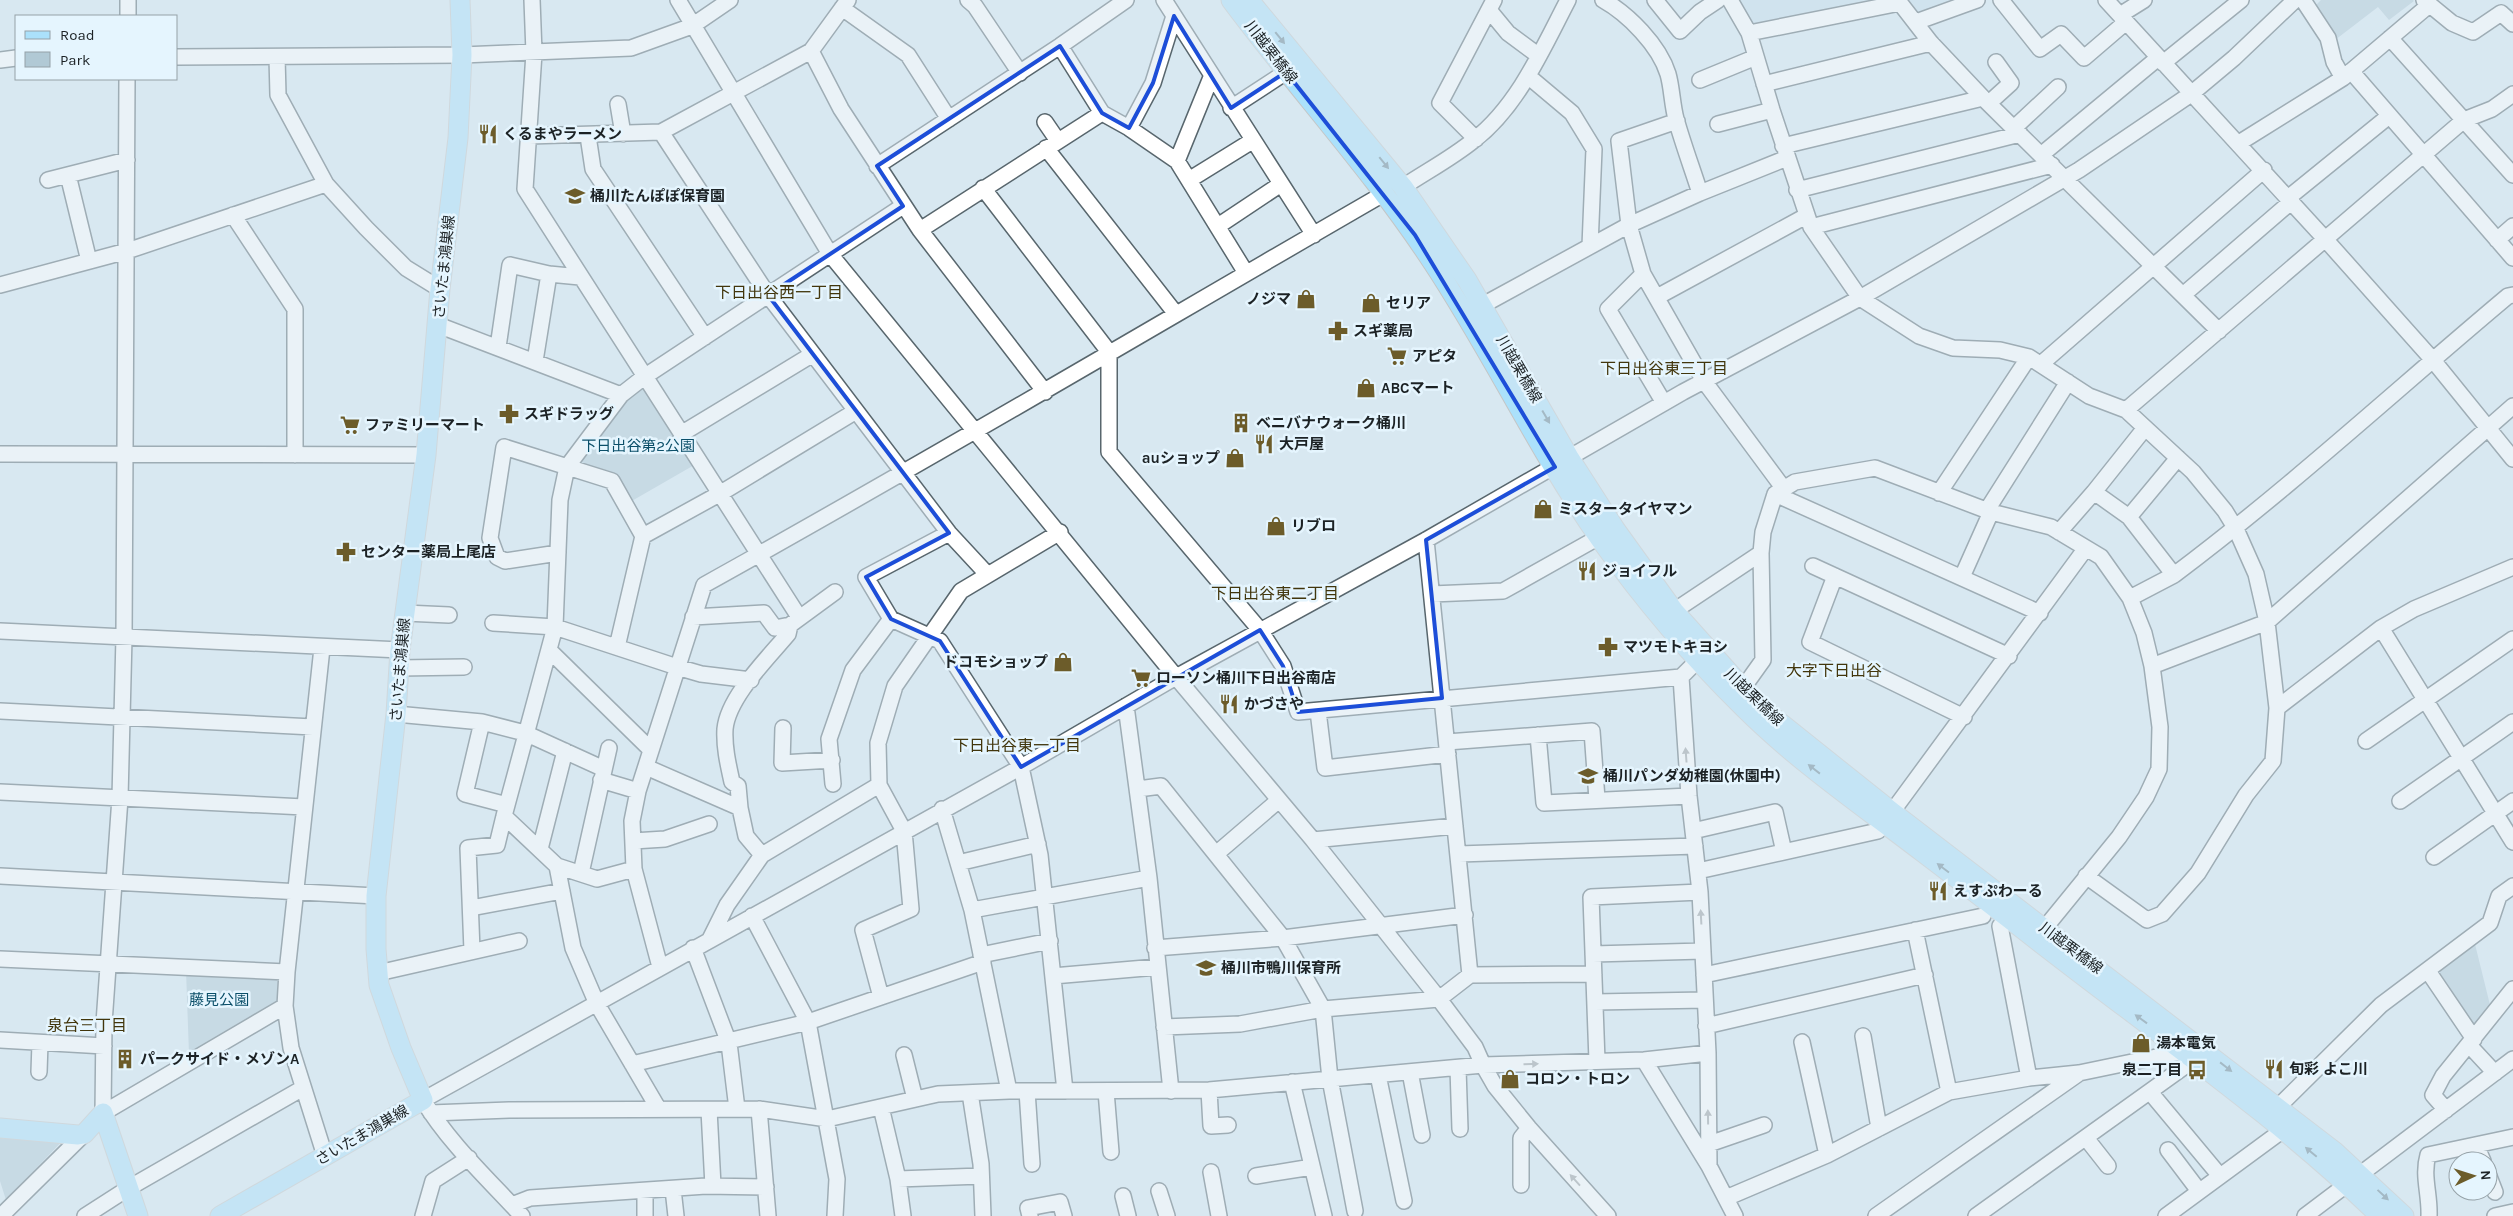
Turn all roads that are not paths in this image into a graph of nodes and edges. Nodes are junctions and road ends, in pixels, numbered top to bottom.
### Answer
1 (128, 0) edge
2 (460, 0) edge
3 (532, 0) edge
4 (678, 0) edge
5 (730, 0) edge
6 (1164, 0) edge
7 (1231, 0) edge
8 (1249, 0) edge
9 (1568, 0) edge
10 (1603, 0) edge
11 (1655, 0) edge
12 (1718, 0) edge
13 (1730, 0) edge
14 (1977, 0) edge
15 (2001, 0) edge
16 (2106, 0) edge
17 (2144, 0) edge
18 (2241, 0) edge
19 (2295, 0) edge
20 (2303, 0) edge
21 (974, 2) edge
22 (1118, 2) edge
23 (1492, 3) edge
24 (2426, 3) edge
25 (845, 4) edge
26 (128, 15) edge
27 (1174, 16) junction
28 (2123, 18) junction
29 (1916, 22) junction
30 (2513, 24) edge
31 (692, 26) junction
32 (1749, 33) junction
33 (2390, 38) junction
34 (1930, 43) junction
35 (1060, 46) junction
36 (811, 51) junction
37 (534, 53) junction
38 (462, 55) junction
39 (1539, 56) junction
40 (178, 57) edge
41 (1756, 57) junction
42 (15, 58) edge
43 (277, 58) junction
44 (0, 60) edge
45 (2160, 60) junction
46 (1996, 62) dead end
47 (1286, 72) junction
48 (1020, 73) junction
49 (2347, 74) junction
50 (1212, 75) junction
51 (1528, 76) junction
52 (127, 80) edge
53 (1700, 80) dead end
54 (1764, 84) junction
55 (2058, 87) dead end
56 (732, 93) junction
57 (2191, 94) junction
58 (2513, 94) edge
59 (1986, 100) junction
60 (618, 104) dead end
61 (1231, 108) junction
62 (1772, 110) junction
63 (1102, 113) junction
64 (2389, 116) junction
65 (949, 119) junction
66 (2464, 120) junction
67 (1677, 121) junction
68 (1045, 122) dead end
69 (1718, 124) dead end
70 (1129, 128) junction
71 (2017, 131) junction
72 (661, 132) junction
73 (623, 134) junction
74 (529, 136) junction
75 (588, 136) junction
76 (1476, 139) junction
77 (1252, 141) junction
78 (2239, 143) junction
79 (1052, 145) junction
80 (1785, 152) junction
81 (2423, 156) junction
82 (127, 160) junction
83 (2047, 160) junction
84 (1177, 161) junction
85 (877, 166) junction
86 (2264, 170) junction
87 (2020, 173) junction
88 (68, 175) junction
89 (2513, 175) edge
90 (2065, 178) junction
91 (48, 180) dead end
92 (1189, 180) junction
93 (326, 184) junction
94 (1281, 184) junction
95 (1403, 187) junction
96 (983, 188) junction
97 (1797, 190) junction
98 (1700, 193) junction
99 (1385, 194) junction
100 (2032, 198) junction
101 (2290, 200) junction
102 (903, 206) junction
103 (233, 215) junction
104 (1808, 222) junction
105 (1629, 225) junction
106 (1218, 226) junction
107 (2513, 226) edge
108 (920, 230) junction
109 (1314, 235) junction
110 (2326, 240) junction
111 (2497, 240) junction
112 (1590, 246) junction
113 (127, 251) junction
114 (830, 254) junction
115 (2513, 258) edge
116 (89, 261) junction
117 (2154, 266) junction
118 (1246, 273) junction
119 (549, 274) junction
120 (1642, 274) junction
121 (580, 277) junction
122 (0, 285) edge
123 (440, 289) junction
124 (2183, 295) junction
125 (2513, 295) edge
126 (768, 296) junction
127 (1657, 297) junction
128 (1860, 298) junction
129 (1483, 306) junction
130 (1176, 314) junction
131 (438, 325) junction
132 (2219, 331) junction
133 (706, 336) junction
134 (498, 347) junction
135 (1109, 352) junction
136 (813, 354) junction
137 (2432, 360) junction
138 (535, 361) junction
139 (2035, 361) junction
140 (644, 377) junction
141 (1704, 381) junction
142 (2068, 382) junction
143 (1044, 392) junction
144 (621, 395) junction
145 (1664, 404) junction
146 (2513, 406) edge
147 (2126, 410) junction
148 (856, 411) junction
149 (2145, 428) junction
150 (2488, 429) junction
151 (976, 432) junction
152 (681, 434) junction
153 (0, 454) edge
154 (125, 455) junction
155 (295, 455) junction
156 (426, 455) junction
157 (2178, 458) junction
158 (2513, 459) edge
159 (1563, 463) junction
160 (567, 467) junction
161 (904, 473) junction
162 (1780, 491) junction
163 (2094, 492) junction
164 (721, 493) junction
165 (1939, 493) junction
166 (1989, 511) junction
167 (2129, 518) junction
168 (2236, 528) junction
169 (1060, 532) junction
170 (2058, 532) junction
171 (949, 533) junction
172 (643, 536) junction
173 (1599, 537) junction
174 (1426, 540) junction
175 (2086, 548) junction
176 (1761, 552) junction
177 (558, 553) junction
178 (759, 554) junction
179 (1812, 566) dead end
180 (2513, 567) edge
181 (987, 574) junction
182 (2174, 575) junction
183 (1835, 576) junction
184 (1962, 577) junction
185 (835, 592) dead end
186 (1432, 594) junction
187 (2130, 598) junction
188 (1674, 611) junction
189 (405, 613) junction
190 (2040, 613) junction
191 (448, 615) dead end
192 (693, 617) junction
193 (891, 619) junction
194 (794, 621) junction
195 (2267, 622) junction
196 (493, 623) dead end
197 (555, 627) junction
198 (2381, 628) junction
199 (0, 630) edge
200 (1260, 630) junction
201 (930, 636) junction
202 (124, 637) junction
203 (2513, 639) edge
204 (618, 647) junction
205 (322, 648) junction
206 (548, 650) junction
207 (2009, 656) junction
208 (400, 659) junction
209 (1697, 661) junction
210 (2152, 666) junction
211 (464, 667) dead end
212 (677, 667) junction
213 (1176, 676) junction
214 (1681, 677) junction
215 (751, 680) junction
216 (1743, 688) junction
217 (1442, 698) junction
218 (2426, 700) junction
219 (1126, 706) junction
220 (2277, 708) junction
221 (0, 711) edge
222 (1318, 711) junction
223 (396, 714) junction
224 (1964, 717) junction
225 (122, 718) junction
226 (482, 722) junction
227 (2513, 722) edge
228 (313, 727) junction
229 (782, 728) dead end
230 (525, 733) junction
231 (1538, 735) junction
232 (2366, 741) dead end
233 (609, 748) dead end
234 (1447, 748) junction
235 (651, 750) junction
236 (565, 751) junction
237 (2462, 758) junction
238 (832, 760) junction
239 (646, 767) junction
240 (1021, 767) junction
241 (603, 775) junction
242 (833, 784) dead end
243 (879, 785) junction
244 (1138, 789) junction
245 (638, 791) junction
246 (0, 792) edge
247 (1689, 796) junction
248 (120, 798) junction
249 (1597, 799) junction
250 (1280, 800) junction
251 (2400, 801) dead end
252 (2513, 801) edge
253 (304, 807) junction
254 (740, 808) junction
255 (942, 810) junction
256 (505, 811) junction
257 (2496, 813) junction
258 (1888, 818) junction
259 (709, 824) dead end
260 (1456, 826) junction
261 (904, 831) junction
262 (1694, 838) junction
263 (1313, 840) junction
264 (633, 841) junction
265 (2513, 842) edge
266 (1038, 844) junction
267 (540, 849) junction
268 (1784, 852) junction
269 (1216, 854) junction
270 (1459, 854) junction
271 (762, 855) junction
272 (2434, 857) dead end
273 (958, 863) junction
274 (557, 866) junction
275 (634, 869) junction
276 (1698, 872) junction
277 (581, 873) junction
278 (0, 876) edge
279 (2086, 876) junction
280 (1149, 878) junction
281 (114, 882) junction
282 (2513, 886) edge
283 (295, 891) junction
284 (562, 891) junction
285 (1700, 892) junction
286 (376, 896) junction
287 (1046, 898) junction
288 (471, 908) junction
289 (972, 910) junction
290 (1465, 915) junction
291 (752, 916) junction
292 (1983, 916) dead end
293 (1379, 925) junction
294 (2000, 926) dead end
295 (2044, 928) junction
296 (1915, 930) junction
297 (1283, 938) junction
298 (710, 939) junction
299 (519, 941) dead end
300 (1050, 941) junction
301 (693, 948) junction
302 (1155, 948) junction
303 (472, 951) junction
304 (1703, 951) junction
305 (1593, 954) junction
306 (0, 959) edge
307 (982, 959) junction
308 (108, 965) junction
309 (660, 967) junction
310 (1157, 967) junction
311 (2428, 971) junction
312 (287, 972) junction
313 (378, 973) junction
314 (1594, 974) junction
315 (1470, 975) junction
316 (1704, 975) junction
317 (1924, 975) junction
318 (1053, 976) junction
319 (2513, 989) edge
320 (881, 997) junction
321 (1439, 1000) junction
322 (1705, 1000) junction
323 (1595, 1002) junction
324 (597, 1004) junction
325 (285, 1006) junction
326 (1322, 1008) junction
327 (808, 1022) junction
328 (1706, 1026) junction
329 (1164, 1027) junction
330 (1863, 1036) dead end
331 (0, 1040) edge
332 (1802, 1042) dead end
333 (2471, 1042) junction
334 (40, 1043) junction
335 (729, 1043) junction
336 (104, 1046) junction
337 (1708, 1053) junction
338 (904, 1054) dead end
339 (2190, 1055) junction
340 (2513, 1059) edge
341 (1644, 1060) junction
342 (1597, 1061) junction
343 (632, 1064) junction
344 (1483, 1066) junction
345 (1458, 1068) junction
346 (39, 1072) dead end
347 (1410, 1072) junction
348 (2079, 1073) junction
349 (2494, 1073) junction
350 (1378, 1075) junction
351 (2029, 1078) junction
352 (1330, 1079) junction
353 (1292, 1082) junction
354 (304, 1088) junction
355 (1210, 1090) junction
356 (1009, 1091) junction
357 (1027, 1091) junction
358 (1065, 1091) junction
359 (1106, 1091) junction
360 (1171, 1091) junction
361 (1949, 1092) junction
362 (2150, 1092) junction
363 (970, 1093) junction
364 (915, 1099) junction
365 (427, 1107) junction
366 (881, 1107) junction
367 (2278, 1107) junction
368 (658, 1108) junction
369 (759, 1108) junction
370 (737, 1109) junction
371 (709, 1110) junction
372 (2446, 1110) junction
373 (103, 1113) junction
374 (827, 1119) junction
375 (1228, 1125) dead end
376 (1764, 1125) dead end
377 (0, 1128) edge
378 (1529, 1128) junction
379 (1879, 1128) junction
380 (1460, 1129) dead end
381 (2283, 1130) junction
382 (84, 1134) junction
383 (2415, 1134) junction
384 (1422, 1135) dead end
385 (2513, 1137) edge
386 (2086, 1138) junction
387 (1709, 1144) junction
388 (2476, 1145) junction
389 (2168, 1150) dead end
390 (2479, 1151) edge
391 (1111, 1152) dead end
392 (1827, 1155) junction
393 (2428, 1155) junction
394 (325, 1156) junction
395 (468, 1158) junction
396 (1032, 1164) dead end
397 (1709, 1166) junction
398 (2108, 1166) dead end
399 (1312, 1167) junction
400 (1211, 1172) dead end
401 (981, 1176) junction
402 (1256, 1176) dead end
403 (2220, 1176) junction
404 (898, 1179) junction
405 (2354, 1180) junction
406 (1521, 1185) dead end
407 (713, 1186) junction
408 (766, 1187) junction
409 (127, 1189) junction
410 (673, 1189) junction
411 (645, 1191) junction
412 (1159, 1191) dead end
413 (2199, 1192) junction
414 (1123, 1196) dead end
415 (1726, 1198) junction
416 (1404, 1200) dead end
417 (517, 1211) edge
418 (1355, 1211) dead end
419 (1, 1212) edge
420 (2513, 1212) edge
421 (230, 1214) edge
422 (86, 1216) edge
423 (138, 1216) edge
424 (423, 1216) edge
425 (645, 1216) edge
426 (676, 1216) edge
427 (768, 1216) edge
428 (835, 1216) edge
429 (902, 1216) edge
430 (983, 1216) edge
431 (1030, 1216) edge
432 (1064, 1216) edge
433 (1128, 1216) edge
434 (1167, 1216) edge
435 (1219, 1216) edge
436 (1324, 1216) edge
437 (1608, 1216) edge
438 (1736, 1216) edge
439 (1876, 1216) edge
440 (1976, 1216) edge
441 (2166, 1216) edge
442 (2304, 1216) edge
443 (2380, 1216) edge
444 (2404, 1216) edge
445 (2429, 1216) edge
446 (2495, 1216) edge

1 - 26 street
2 - 38 main road, さいたま鴻巣線
3 - 37 street
4 - 31 street
5 - 31 street
6 - 27 street
7 - 47 main road, 川越栗橋線
8 -> 95 main road, 川越栗橋線
9 - 39 street
10 - 67 street
11 - 12 street
13 - 32 street
14 - 29 street
15 - 28 street
16 - 28 street
17 - 28 street
18 - 45 street
19 - 57 street
20 - 49 street
21 - 48 street
22 - 35 street
23 - 39 street
23 - 76 street
24 - 30 street
24 - 33 street
25 - 36 street
25 - 65 street
27 - 50 street
27 - 70 street
28 - 45 street
29 - 32 street
29 - 34 street
31 - 37 street
31 - 56 street
32 - 41 street
33 - 49 street
33 - 66 street
34 - 54 street
34 - 59 street
35 - 48 street
35 - 63 street
36 - 56 street
36 - 85 street
37 - 38 street
37 - 74 street
38 - 43 street
38 - 123 main road, さいたま鴻巣線
39 - 51 street
40 - 43 street
41 - 53 street
41 - 54 street
42 - 44 street
43 - 93 street
45 - 57 street
45 - 83 street
46 - 59 street
47 - 61 street
47 - 99 main road, 川越栗橋線
48 - 65 street
49 - 64 street
49 - 78 street
50 - 61 street
50 - 84 street
51 - 76 street
51 - 112 street
52 - 82 street
54 - 62 street
55 - 71 street
56 - 72 street
56 - 114 street
57 - 78 street
57 - 90 street
58 - 66 street
59 - 71 street
59 - 80 street
60 - 73 street
61 - 77 street
62 - 69 street
62 - 80 street
63 - 70 street
63 - 79 street
64 - 81 street
64 - 101 street
65 - 85 street
66 - 81 street
66 - 89 street
67 - 98 street
67 - 105 street
68 - 79 street
70 - 84 street
71 - 83 street
71 - 97 street
72 - 73 street
72 - 126 street
73 - 75 street
74 - 75 street
74 - 121 street
75 - 133 street
76 - 95 street
77 - 92 street
77 - 94 street
78 - 86 street
79 - 96 street
79 - 130 street
80 - 97 street
80 - 98 street
81 - 110 street
81 - 111 street
82 - 88 street
82 - 113 street
83 - 87 street
83 - 90 street
84 - 92 street
85 - 102 street
86 - 101 street
86 - 117 street
87 - 100 street
87 - 104 street
88 - 91 street
88 - 116 street
90 - 100 street
90 - 117 street
92 - 106 street
93 - 103 street
93 - 123 street
94 - 106 street
94 - 109 street
95 - 129 main road, 川越栗橋線
96 - 108 street
96 - 135 street
97 - 104 street
98 - 105 street
99 - 109 street
99 - 159 main road, 川越栗橋線
100 - 128 street
101 - 110 street
101 - 124 street
102 - 108 street
102 - 114 street
103 - 113 street
103 - 155 street
104 - 127 street
104 - 128 street
105 - 112 street
105 - 120 street
106 - 118 street
107 - 111 street
108 - 143 street
109 - 118 street
110 - 132 street
110 - 137 street
111 - 115 street
112 - 129 street
113 - 116 street
113 - 154 street
114 - 126 street
114 - 151 street
116 - 122 street
117 - 124 street
117 - 139 street
118 - 130 street
119 - 121 street
119 - 134 street
119 - 138 street
120 - 127 street
120 - 145 street
121 - 140 street
123 - 131 main road, さいたま鴻巣線
124 - 132 street
125 - 137 street
126 - 133 street
126 - 136 street
127 - 141 street
128 - 139 street
128 - 141 street
129 -> 159 main road, 川越栗橋線
130 - 135 street
131 - 134 street
131 - 156 main road, さいたま鴻巣線
132 - 147 street
133 - 140 street
134 - 138 street
135 - 143 street
135 - 200 street
136 - 148 street
136 - 152 street
137 - 150 street
137 - 168 street
138 - 144 street
139 - 142 street
139 - 165 street
140 - 144 street
140 - 152 street
141 - 145 street
141 - 162 street
142 - 147 street
142 - 166 street
143 - 151 street
144 - 160 street
145 - 159 street
146 - 150 street
147 - 149 street
148 - 161 street
148 - 164 street
149 - 157 street
149 - 163 street
150 - 158 street
150 - 195 street
151 - 161 street
151 - 169 street
152 - 164 street
153 - 154 street
154 - 155 street
154 - 202 street
155 - 156 street
156 - 189 main road, さいたま鴻巣線
157 - 167 street
157 - 168 street
159 - 173 main road, 川越栗橋線
159 - 174 street
159 - 188 main road, 川越栗橋線
160 - 172 street
160 - 177 street
160 - 177 street
161 - 171 street
161 - 178 street
162 - 165 street
162 - 176 street
162 - 184 street
163 - 167 street
163 - 170 street
164 - 172 street
164 - 178 street
165 - 166 street
166 - 170 street
166 - 184 street
167 - 182 street
168 - 182 street
168 - 195 street
169 - 181 street
169 - 213 street
170 - 175 street
171 - 181 street
171 - 193 street
172 - 204 street
173 - 186 street
173 - 209 main road, 川越栗橋線
174 - 186 street
174 - 200 street
175 - 187 street
175 - 190 street
176 - 188 street
176 - 216 street
177 - 197 street
178 - 192 street
178 - 194 street
179 - 183 street
180 - 198 street
181 - 201 street
182 - 187 street
183 - 207 street
183 - 224 street
184 - 190 street
185 - 194 street
186 - 217 street
187 - 210 street
188 - 216 main road, 川越栗橋線
189 - 191 street
189 - 208 main road, さいたま鴻巣線
190 - 207 street
192 - 194 street
192 - 212 street
193 - 201 street
193 - 238 street
194 - 215 street
195 - 210 street
195 - 220 street
196 - 197 street
197 - 204 street
197 - 206 street
198 - 218 street
198 - 220 street
199 - 202 street
200 - 213 street
200 - 222 street
201 - 240 street
201 - 243 street
202 - 205 street
202 - 225 street
203 - 218 street
204 - 212 street
205 - 208 street
205 - 228 street
206 - 230 street
206 - 235 street
207 - 224 street
208 - 211 street
208 - 223 main road, さいたま鴻巣線
209 - 214 street
258 -> 209 main road, 川越栗橋線
210 - 279 street
212 - 215 street
212 - 235 street
213 - 219 street
213 - 250 street
214 - 217 street
247 -> 214 street
215 - 254 street
216 - 258 main road, 川越栗橋線
217 - 222 street
217 - 234 street
218 - 232 street
218 - 237 street
219 - 240 street
219 - 244 street
220 - 279 street
221 - 225 street
222 - 234 street
223 - 226 street
223 - 286 main road, さいたま鴻巣線
224 - 258 street
225 - 228 street
225 - 248 street
226 - 230 street
226 - 256 street
227 - 237 street
228 - 253 street
229 - 238 street
230 - 236 street
230 - 256 street
231 - 234 street
231 - 249 street
231 - 249 street
233 - 241 street
234 - 260 street
235 - 239 street
236 - 241 street
236 - 267 street
237 - 251 street
237 - 257 street
238 - 242 street
239 - 245 street
239 - 254 street
240 - 255 street
240 - 266 street
241 - 245 street
241 - 277 street
243 - 261 street
243 - 271 street
244 - 269 street
244 - 280 street
245 - 264 street
246 - 248 street
247 - 249 street
247 - 262 street
248 - 253 street
248 - 281 street
250 - 263 street
250 - 269 street
252 - 257 street
253 - 283 street
254 - 271 street
255 - 261 street
255 - 273 street
256 - 267 street
256 - 288 street
257 - 265 street
257 - 272 street
258 - 268 street
258 - 295 main road, 川越栗橋線
339 -> 258 main road, 川越栗橋線
259 - 264 street
260 - 263 street
260 - 270 street
261 - 291 street
261 - 320 street
262 - 268 street
262 - 270 street
262 - 276 street
263 - 293 street
264 - 275 street
266 - 273 street
266 - 287 street
267 - 274 street
268 - 276 street
269 - 297 street
270 - 290 street
271 - 298 street
273 - 289 street
274 - 277 street
274 - 284 street
275 - 277 street
275 - 309 street
276 - 285 street
278 - 281 street
279 - 295 street
280 - 287 street
280 - 302 street
281 - 283 street
281 - 308 street
282 - 311 street
283 - 286 street
283 - 312 street
284 - 288 street
284 - 324 street
304 -> 285 street
285 - 305 street
286 - 313 main road, さいたま鴻巣線
287 - 289 street
287 - 300 street
288 - 303 street
289 - 307 street
290 - 293 street
290 - 315 street
291 - 298 street
291 - 327 street
292 - 296 street
293 - 297 street
293 - 321 street
294 - 351 street
295 -> 367 main road, 川越栗橋線
296 - 316 street
296 - 317 street
297 - 302 street
297 - 326 street
298 - 301 street
299 - 303 street
300 - 307 street
300 - 318 street
301 - 309 street
301 - 335 street
302 - 310 street
303 - 313 street
304 - 305 street
304 - 316 street
305 - 314 street
306 - 308 street
307 - 320 street
307 - 356 street
308 - 312 street
308 - 336 street
309 - 324 street
310 - 318 street
310 - 329 street
311 - 333 street
311 - 367 street
312 - 325 street
313 - 365 main road, さいたま鴻巣線
314 - 315 street
314 - 323 street
315 - 321 street
316 - 322 street
317 - 328 street
317 - 361 street
318 - 358 street
319 - 333 street
320 - 327 street
321 - 326 street
321 - 344 street
322 - 323 street
322 - 328 street
323 - 342 street
324 - 343 street
324 - 365 street
325 - 354 street
325 - 373 street
326 - 329 street
326 - 352 street
327 - 335 street
327 - 374 street
328 - 337 street
329 - 360 street
330 - 379 street
331 - 334 street
332 - 392 street
333 - 349 street
333 - 372 street
334 - 336 street
334 - 346 street
335 - 343 street
335 - 370 street
336 - 373 street
337 - 341 street
387 -> 337 street
338 - 364 street
339 - 348 street
339 - 362 street
339 - 381 main road, 川越栗橋線
340 - 349 street
341 - 342 street
341 - 397 street
344 -> 342 street
343 - 368 street
344 - 345 street
344 - 378 street
345 - 347 street
345 - 380 street
347 - 350 street
347 - 384 street
348 - 351 street
348 - 439 street
349 - 372 street
350 - 352 street
350 - 416 street
351 - 361 street
352 - 353 street
352 - 418 street
353 - 355 street
353 - 399 street
354 - 394 street
354 - 409 street
355 - 360 street
355 - 375 street
356 - 357 street
356 - 363 street
357 - 358 street
357 - 396 street
358 - 359 street
359 - 360 street
359 - 391 street
361 - 379 street
362 - 386 street
362 - 403 street
363 - 364 street
363 - 401 street
364 - 366 street
365 - 368 street
365 - 394 main road, さいたま鴻巣線
365 - 395 street
366 - 374 street
366 - 404 street
367 - 405 main road, 川越栗橋線
368 - 371 street
369 - 370 street
369 - 374 street
369 - 408 street
370 - 371 street
371 - 407 street
372 - 383 street
373 - 382 main road
373 - 409 main road
374 - 428 street
376 - 387 street
377 - 382 main road
378 - 406 street
437 -> 378 street
379 - 392 street
381 - 403 street
405 -> 381 main road, 川越栗橋線
382 - 419 street
383 - 393 street
383 - 405 street
385 - 388 street
386 - 398 street
386 - 440 street
387 - 397 street
388 - 390 street
388 - 393 street
389 - 413 street
392 - 415 street
393 - 445 street
394 - 421 main road, さいたま鴻巣線
395 - 417 street
395 - 424 street
397 - 415 street
399 - 402 street
399 - 436 street
400 - 435 street
401 - 404 street
401 - 430 street
403 - 413 street
404 - 429 street
405 - 442 street
405 - 443 main road, 川越栗橋線
405 -> 444 main road, 川越栗橋線
407 - 408 street
407 - 410 street
408 - 427 street
409 - 422 street
409 - 423 main road
410 - 411 street
410 - 426 street
411 - 417 street
411 - 425 street
412 - 434 street
413 - 441 street
414 - 433 street
415 - 438 street
420 - 446 street
431 - 432 street

